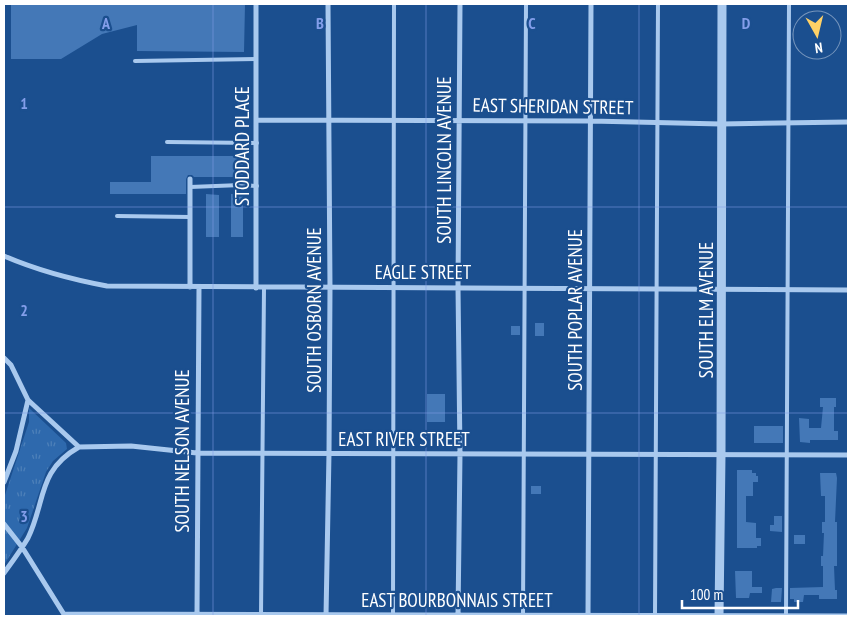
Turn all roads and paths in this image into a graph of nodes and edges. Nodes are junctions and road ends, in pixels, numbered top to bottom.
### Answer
1 (256, 4) edge
2 (328, 4) edge
3 (394, 4) edge
4 (460, 4) edge
5 (526, 4) edge
6 (591, 4) edge
7 (658, 4) edge
8 (722, 4) edge
9 (789, 4) edge
10 (256, 59) junction
11 (135, 61) dead end
12 (257, 120) junction
13 (329, 120) junction
14 (394, 120) junction
15 (460, 120) junction
16 (526, 121) junction
17 (591, 121) junction
18 (657, 122) junction
19 (848, 122) edge
20 (788, 123) junction
21 (722, 124) junction
22 (167, 142) dead end
23 (257, 144) junction
24 (190, 179) dead end
25 (257, 186) junction
26 (190, 187) junction
27 (117, 216) dead end
28 (190, 217) junction
29 (4, 256) edge
30 (190, 287) junction
31 (199, 287) junction
32 (458, 287) junction
33 (256, 288) junction
34 (264, 288) junction
35 (330, 288) junction
36 (393, 288) junction
37 (525, 288) junction
38 (589, 289) junction
39 (656, 289) junction
40 (722, 289) junction
41 (788, 289) junction
42 (848, 290) edge
43 (4, 358) edge
44 (28, 400) junction
45 (79, 447) junction
46 (197, 453) junction
47 (263, 453) junction
48 (329, 454) junction
49 (393, 454) junction
50 (460, 454) junction
51 (524, 454) junction
52 (591, 454) junction
53 (656, 455) junction
54 (721, 455) junction
55 (787, 455) junction
56 (848, 455) edge
57 (4, 482) edge
58 (4, 524) edge
59 (22, 547) junction
60 (4, 573) edge
61 (261, 614) junction
62 (65, 615) edge
63 (197, 615) edge
64 (326, 615) edge
65 (523, 615) edge
66 (393, 616) edge
67 (458, 616) edge
68 (588, 616) edge
69 (655, 616) edge
70 (719, 616) edge
71 (786, 616) edge
72 (848, 616) edge

1 - 10 street, STODDARD PLACE
2 - 13 street, SOUTH OSBORN AVENUE
3 - 14 lane
4 - 15 street, SOUTH LINCOLN AVENUE
5 - 16 lane
6 - 17 street, SOUTH POPLAR AVENUE
7 - 18 lane
8 - 21 street, SOUTH ELM AVENUE
9 - 20 lane
10 - 11 lane
10 - 12 street, STODDARD PLACE
12 - 13 street, EAST SHERIDAN STREET
12 - 23 street, STODDARD PLACE
13 - 14 street, EAST SHERIDAN STREET
13 - 35 street, SOUTH OSBORN AVENUE
14 - 15 street, EAST SHERIDAN STREET
14 - 36 lane
15 - 16 street, EAST SHERIDAN STREET
15 - 32 street, SOUTH LINCOLN AVENUE
16 - 17 street, EAST SHERIDAN STREET
16 - 37 lane
17 - 18 street, EAST SHERIDAN STREET
17 - 38 street, SOUTH POPLAR AVENUE
18 - 21 street, EAST SHERIDAN STREET
18 - 39 lane
19 - 20 street, EAST SHERIDAN STREET
20 - 21 street, EAST SHERIDAN STREET
20 - 41 lane
21 - 40 street, SOUTH ELM AVENUE
22 - 23 lane
23 - 25 street, STODDARD PLACE
24 - 26 street
25 - 26 lane
25 - 33 street, STODDARD PLACE
26 - 28 street
27 - 28 lane
28 - 30 street
29 - 30 street, EAGLE STREET
30 - 31 street, EAGLE STREET
31 - 33 street, EAGLE STREET
31 - 46 street, SOUTH NELSON AVENUE
32 - 36 street, EAGLE STREET
32 - 37 street, EAGLE STREET
32 - 50 street, SOUTH LINCOLN AVENUE
33 - 34 street, EAGLE STREET
34 - 35 street, EAGLE STREET
34 - 47 lane
35 - 36 street, EAGLE STREET
35 - 48 street, SOUTH OSBORN AVENUE
36 - 49 lane
37 - 38 street, EAGLE STREET
37 - 51 lane
38 - 39 street, EAGLE STREET
38 - 52 street, SOUTH POPLAR AVENUE
39 - 40 street, EAGLE STREET
39 - 53 lane
40 - 41 street, EAGLE STREET
40 - 54 street, SOUTH ELM AVENUE
41 - 42 street, EAGLE STREET
41 - 55 lane
43 - 44 street
44 - 45 street
44 - 57 street
45 - 46 street, EAST RIVER STREET
45 - 59 street
46 - 47 street, EAST RIVER STREET
46 - 63 street, SOUTH NELSON AVENUE
47 - 48 street, EAST RIVER STREET
47 - 61 lane
48 - 49 street, EAST RIVER STREET
48 - 64 street, SOUTH OSBORN AVENUE
49 - 50 street, EAST RIVER STREET
49 - 66 lane
50 - 51 street, EAST RIVER STREET
50 - 67 street, SOUTH LINCOLN AVENUE
51 - 52 street, EAST RIVER STREET
51 - 65 lane
52 - 53 street, EAST RIVER STREET
52 - 68 street, SOUTH POPLAR AVENUE
53 - 54 street, EAST RIVER STREET
53 - 69 lane
54 - 55 street, EAST RIVER STREET
54 - 70 street, SOUTH ELM AVENUE
55 - 56 street, EAST RIVER STREET
55 - 71 lane
58 - 59 street
59 - 60 street
59 - 62 street
61 - 63 street, EAST BOURBONNAIS STREET
61 - 64 street, EAST BOURBONNAIS STREET
62 - 63 street, EAST BOURBONNAIS STREET
64 - 66 street, EAST BOURBONNAIS STREET
65 - 67 street, EAST BOURBONNAIS STREET
65 - 68 street, EAST BOURBONNAIS STREET
66 - 67 street, EAST BOURBONNAIS STREET
68 - 69 street, EAST BOURBONNAIS STREET
69 - 70 street, EAST BOURBONNAIS STREET
70 - 71 street, EAST BOURBONNAIS STREET
71 - 72 street, EAST BOURBONNAIS STREET

